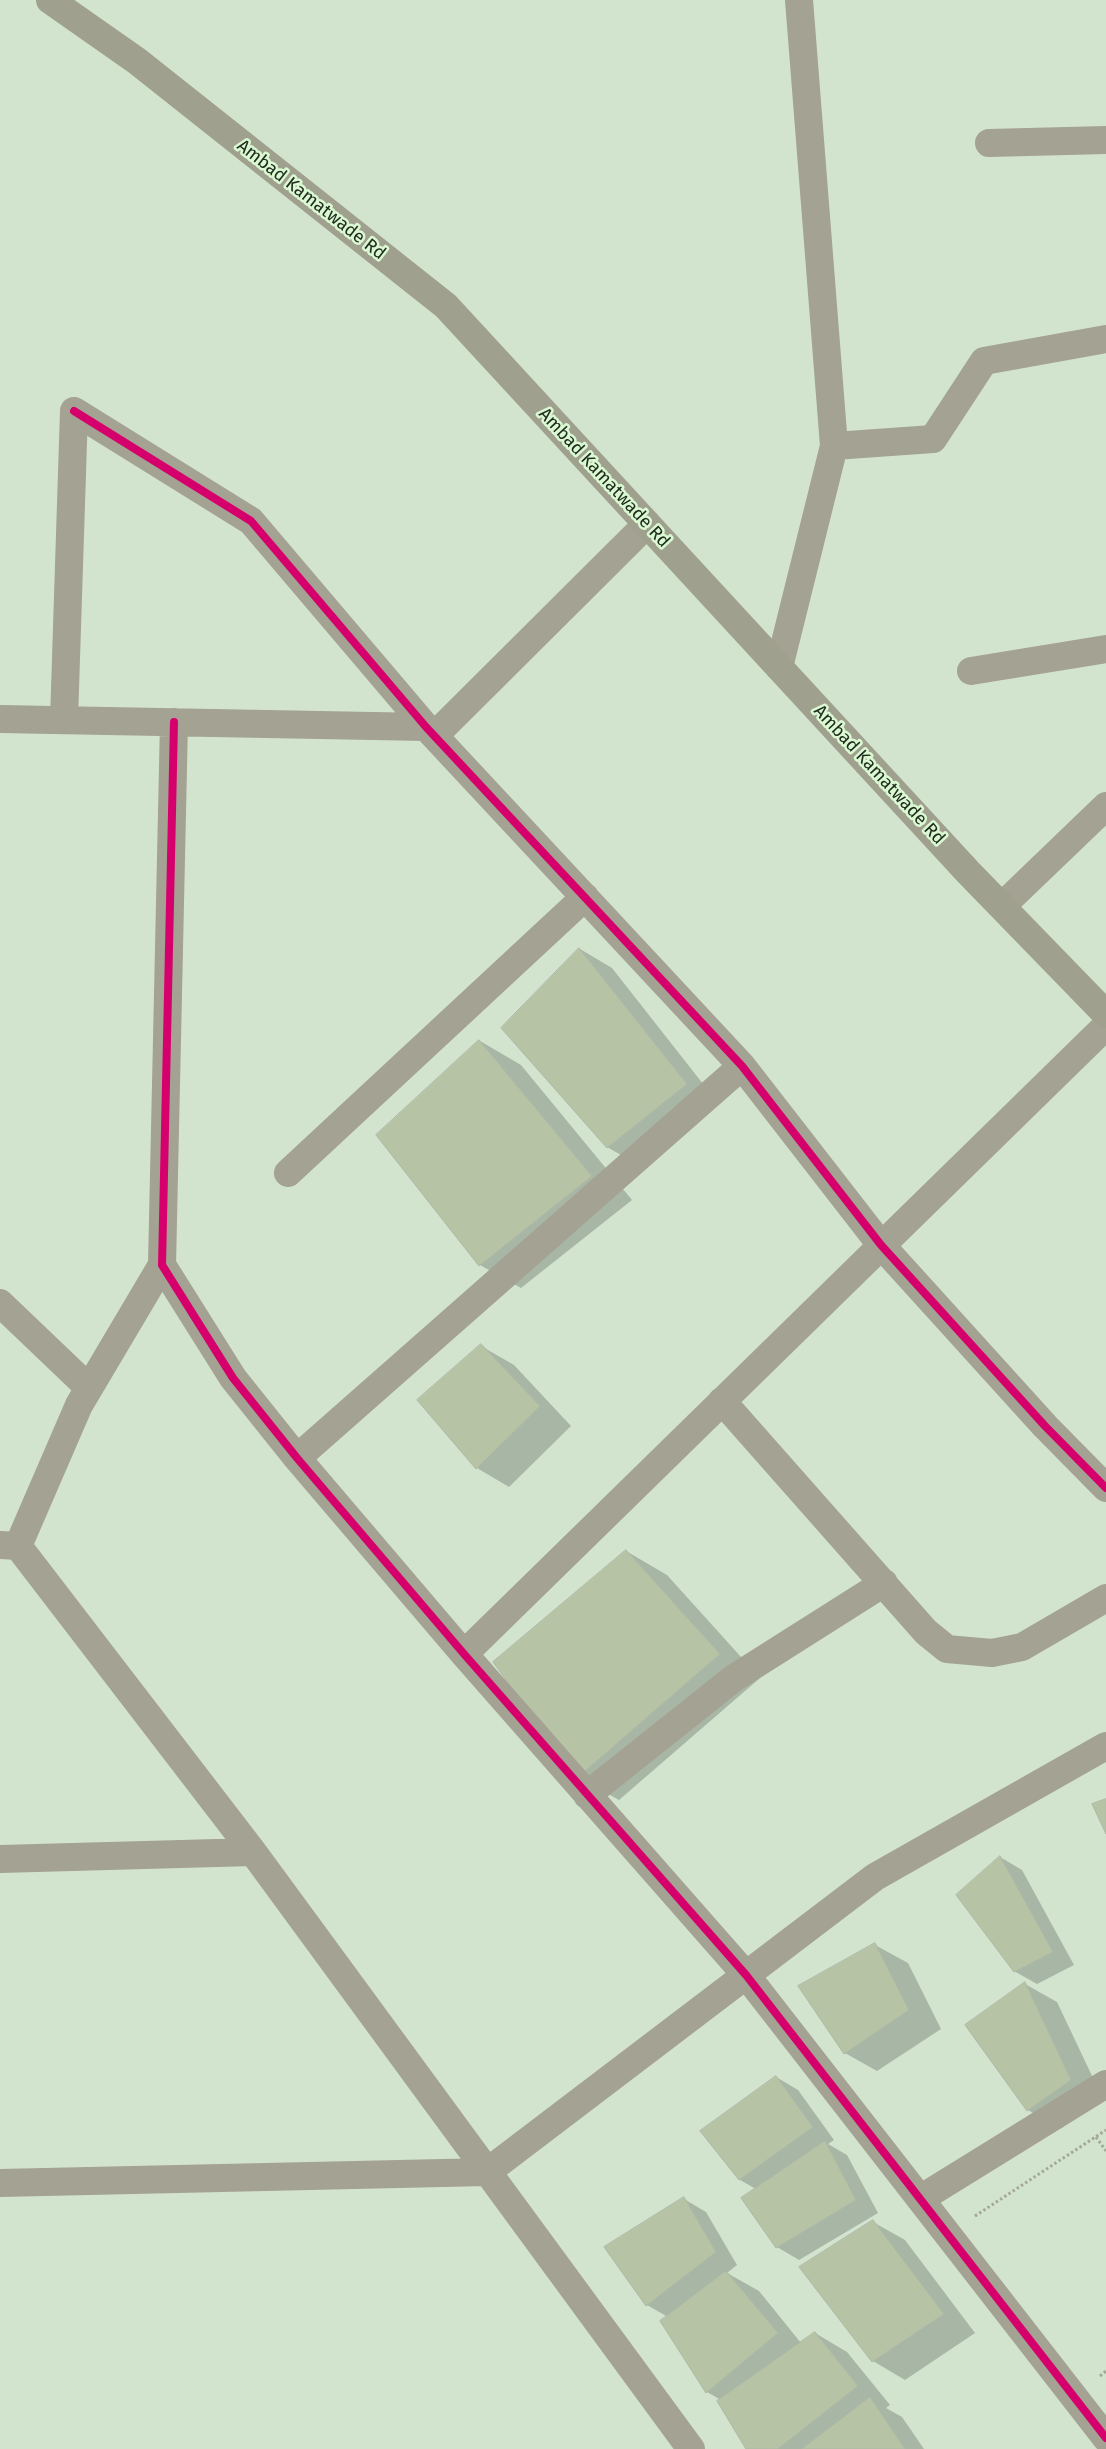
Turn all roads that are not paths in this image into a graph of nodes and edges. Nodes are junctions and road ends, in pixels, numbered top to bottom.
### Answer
1 (50, 0) edge
2 (799, 0) edge
3 (1106, 140) edge
4 (989, 143) dead end
5 (1106, 338) edge
6 (834, 446) junction
7 (647, 524) junction
8 (1106, 649) edge
9 (780, 667) junction
10 (971, 671) dead end
11 (0, 719) edge
12 (64, 720) junction
13 (174, 722) junction
14 (430, 731) junction
15 (1106, 806) edge
16 (585, 897) junction
17 (1002, 906) junction
18 (1106, 1014) edge
19 (1106, 1026) edge
20 (742, 1066) junction
21 (288, 1173) dead end
22 (881, 1245) junction
23 (162, 1265) junction
24 (0, 1303) edge
25 (89, 1388) junction
26 (722, 1401) junction
27 (297, 1458) junction
28 (1106, 1488) edge
29 (9, 1546) edge
30 (884, 1583) junction
31 (1106, 1598) edge
32 (464, 1654) junction
33 (1106, 1746) edge
34 (587, 1795) junction
35 (253, 1852) junction
36 (0, 1859) edge
37 (746, 1975) junction
38 (1106, 2084) edge
39 (487, 2172) junction
40 (0, 2183) edge
41 (920, 2199) junction
42 (1106, 2438) edge
43 (691, 2449) edge

1 - 7 street, Ambad Kamatwade Rd
2 - 6 street
3 - 4 street
5 - 6 street
6 - 9 street
7 - 9 street, Ambad Kamatwade Rd
7 - 14 street
8 - 10 street
9 - 17 street, Ambad Kamatwade Rd
11 - 12 street
12 - 13 street
12 - 14 street
13 - 14 street
13 - 23 street
14 - 16 street
15 - 17 street
16 - 20 street
16 - 21 street
17 - 18 street, Ambad Kamatwade Rd
19 - 22 street
20 - 22 street
20 - 27 street
22 - 26 street
22 - 28 street
23 - 25 street
23 - 27 street
24 - 25 street
25 - 29 street
26 - 30 street
26 - 32 street
27 - 32 street
29 - 35 street
30 - 31 street
30 - 34 street
32 - 34 street
33 - 37 street
34 - 37 street
35 - 36 street
35 - 39 street
37 - 39 street
37 - 41 street
38 - 41 street
39 - 40 street
39 - 43 street
41 - 42 street

